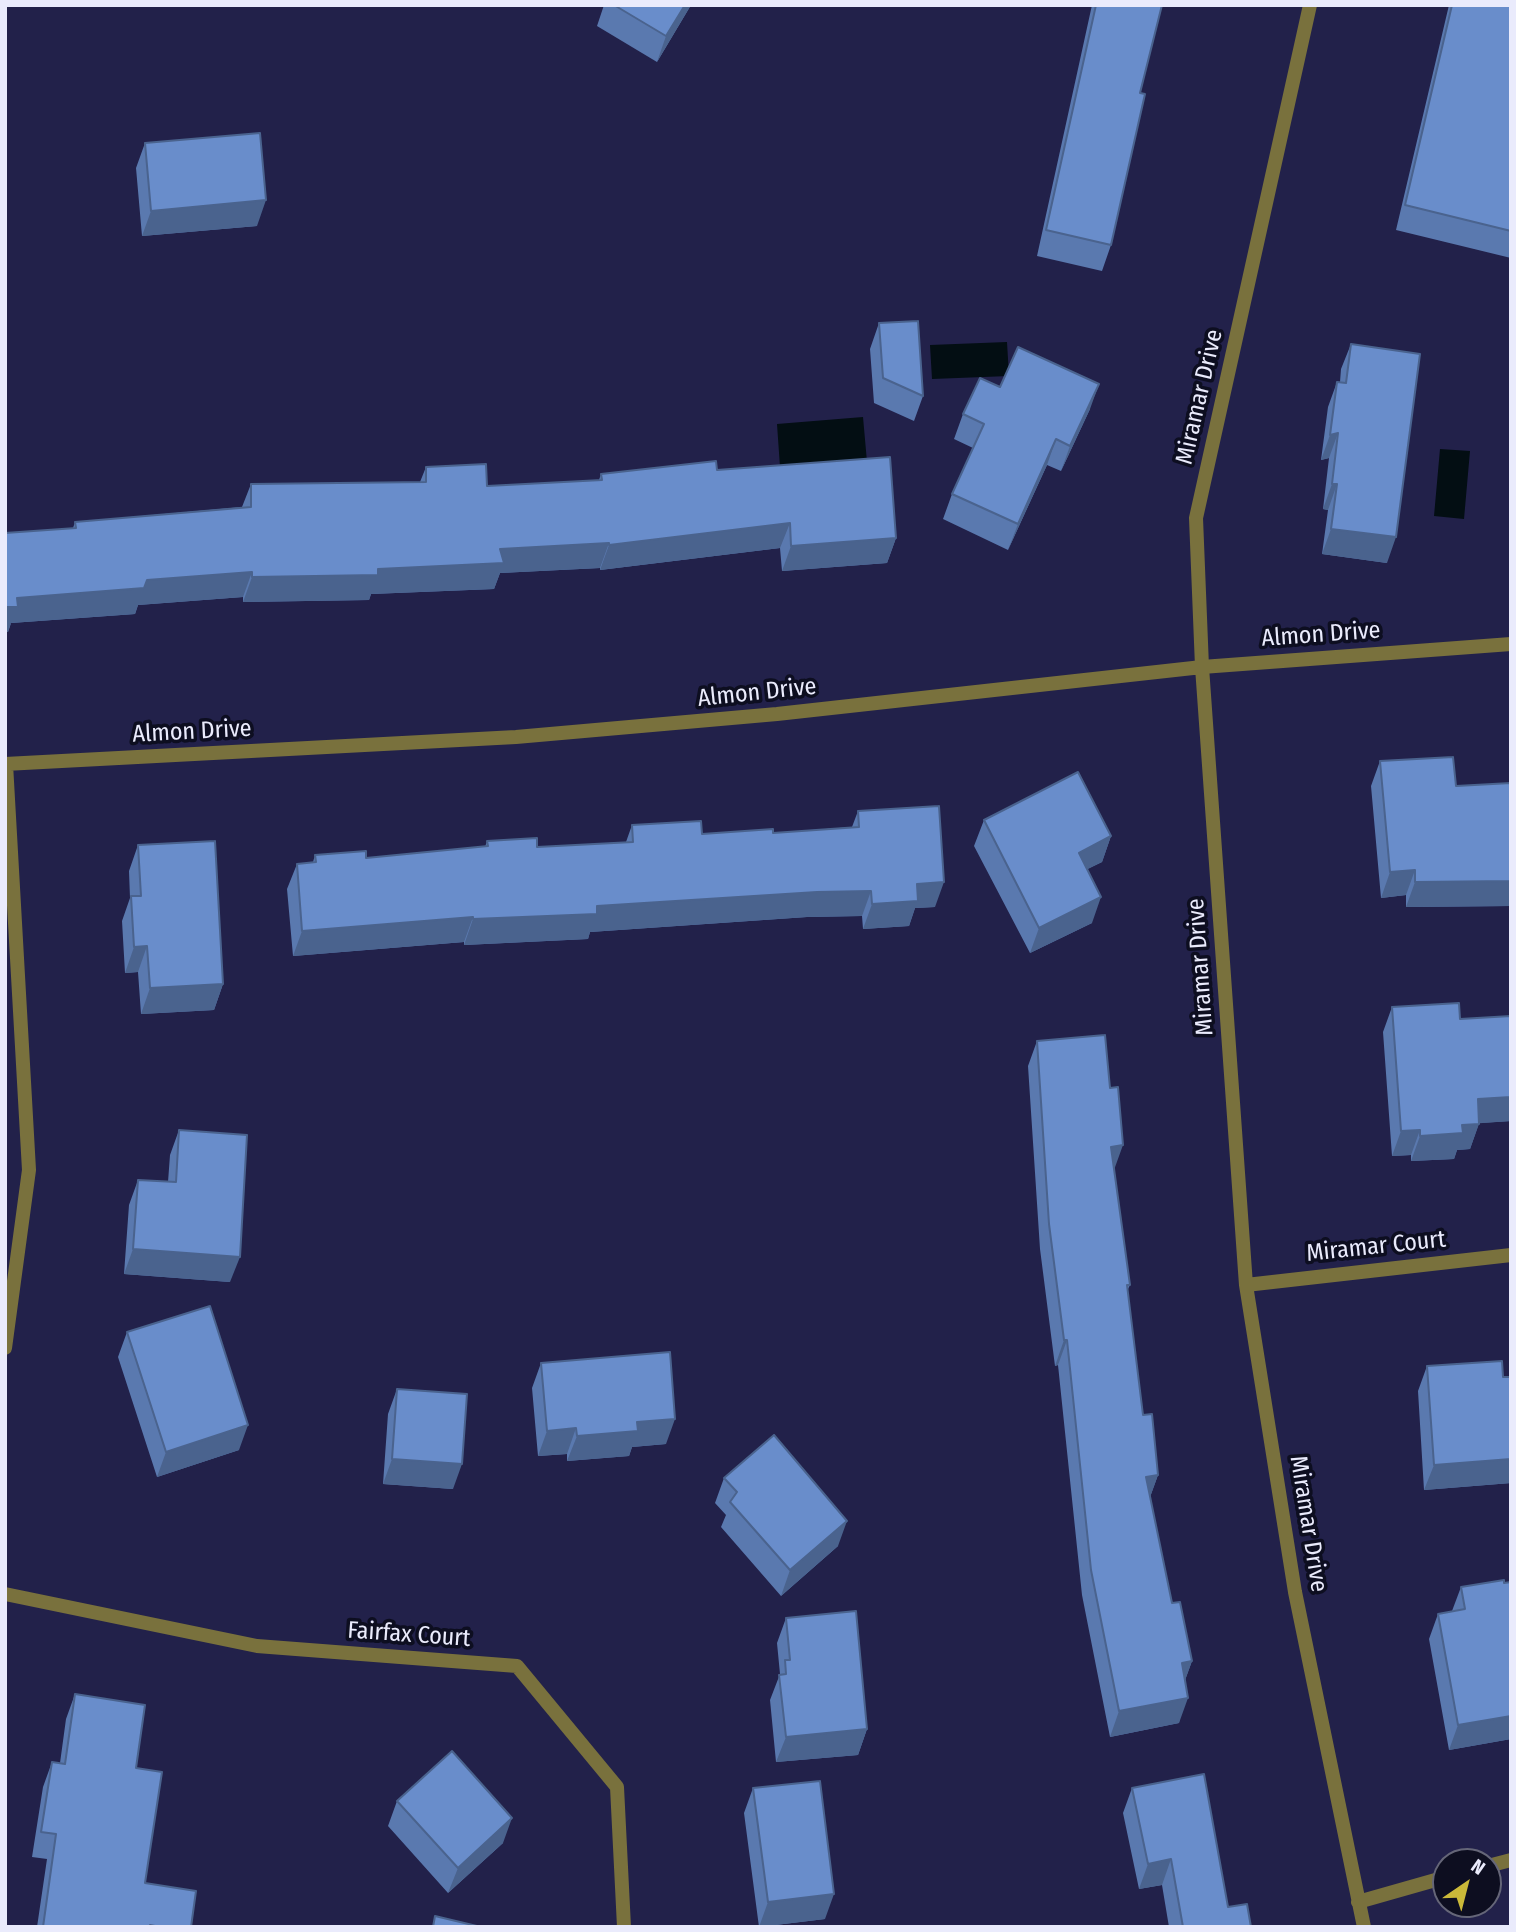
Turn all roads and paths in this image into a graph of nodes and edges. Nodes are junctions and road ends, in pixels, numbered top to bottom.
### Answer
1 (1310, 5) edge
2 (1511, 644) edge
3 (1202, 667) junction
4 (6, 764) edge
5 (1511, 1255) edge
6 (1246, 1284) junction
7 (5, 1348) edge
8 (5, 1594) edge
9 (1432, 1881) edge
10 (1357, 1902) junction
11 (624, 1927) edge
12 (1364, 1927) edge

1 - 3 street, Miramar Drive
2 - 3 street, Almon Drive
3 - 4 street, Almon Drive
3 - 6 street, Miramar Drive
4 - 7 street
5 - 6 street, Miramar Court
6 - 10 street, Miramar Drive
8 - 11 street, Fairfax Court
9 - 10 street
10 - 12 street, Miramar Drive

